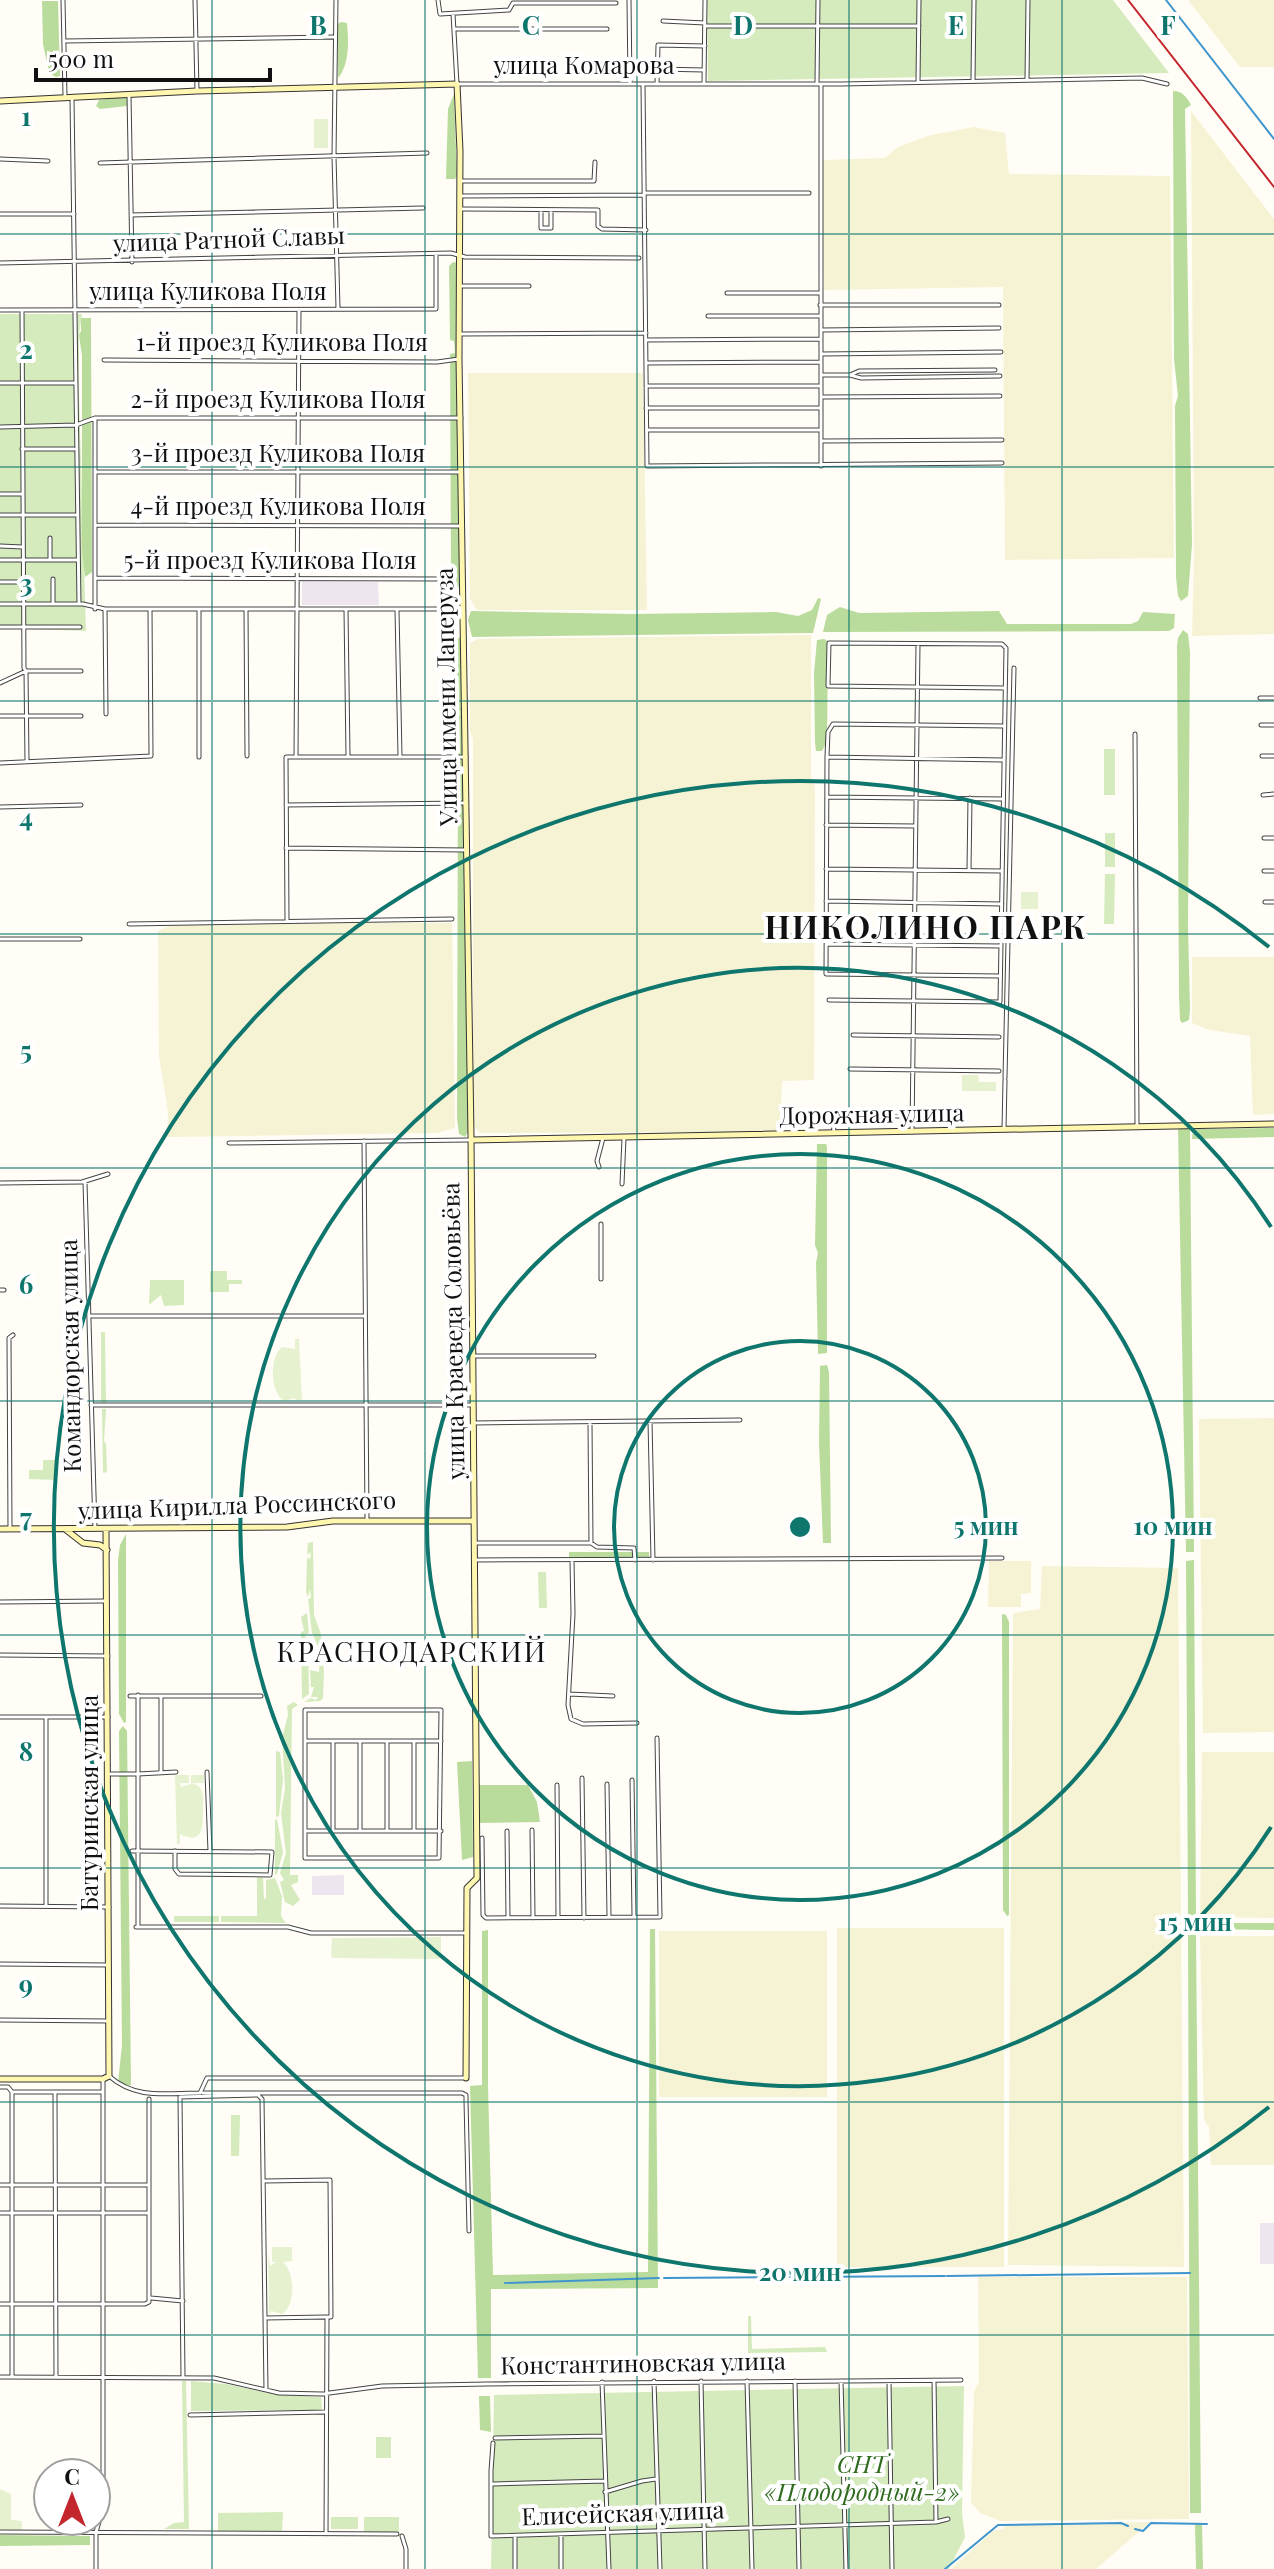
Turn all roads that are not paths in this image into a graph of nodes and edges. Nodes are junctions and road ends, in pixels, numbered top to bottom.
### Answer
1 (63, 0) edge
2 (195, 0) edge
3 (336, 0) edge
4 (438, 0) edge
5 (629, 0) edge
6 (705, 0) edge
7 (818, 0) edge
8 (919, 0) edge
9 (974, 0) edge
10 (1028, 0) edge
11 (616, 3) dead end
12 (453, 14) junction
13 (663, 21) dead end
14 (705, 24) junction
15 (818, 25) junction
16 (919, 26) junction
17 (454, 29) junction
18 (607, 29) dead end
19 (334, 37) junction
20 (196, 39) junction
21 (65, 41) junction
22 (705, 46) junction
23 (657, 69) junction
24 (704, 70) junction
25 (973, 80) junction
26 (1027, 81) junction
27 (918, 82) junction
28 (704, 83) junction
29 (819, 83) junction
30 (457, 84) junction
31 (630, 84) junction
32 (643, 84) junction
33 (657, 84) junction
34 (1167, 84) dead end
35 (335, 87) junction
36 (197, 91) junction
37 (129, 95) junction
38 (72, 98) junction
39 (64, 99) junction
40 (0, 101) edge
41 (427, 153) dead end
42 (334, 156) junction
43 (0, 159) edge
44 (48, 161) dead end
45 (130, 162) junction
46 (595, 162) dead end
47 (100, 163) dead end
48 (460, 181) junction
49 (809, 193) dead end
50 (646, 194) junction
51 (460, 196) junction
52 (423, 208) dead end
53 (335, 209) junction
54 (460, 209) junction
55 (541, 210) junction
56 (551, 210) junction
57 (0, 214) edge
58 (74, 214) junction
59 (131, 215) junction
60 (646, 230) junction
61 (460, 250) junction
62 (436, 253) junction
63 (336, 255) junction
64 (639, 258) dead end
65 (75, 262) junction
66 (132, 262) junction
67 (0, 263) edge
68 (460, 286) junction
69 (529, 286) dead end
70 (727, 293) dead end
71 (820, 293) junction
72 (820, 305) junction
73 (999, 305) dead end
74 (0, 310) edge
75 (22, 310) junction
76 (75, 310) junction
77 (299, 310) junction
78 (338, 310) junction
79 (708, 316) dead end
80 (820, 316) junction
81 (999, 328) dead end
82 (821, 330) junction
83 (646, 333) junction
84 (460, 334) junction
85 (821, 339) junction
86 (646, 340) junction
87 (1001, 352) dead end
88 (821, 354) junction
89 (459, 359) junction
90 (104, 360) dead end
91 (298, 361) junction
92 (821, 362) junction
93 (646, 363) junction
94 (995, 370) dead end
95 (821, 375) junction
96 (850, 375) junction
97 (1000, 376) dead end
98 (22, 382) junction
99 (0, 383) edge
100 (76, 383) junction
101 (646, 386) junction
102 (821, 386) junction
103 (1000, 396) dead end
104 (821, 397) junction
105 (646, 408) junction
106 (821, 408) junction
107 (95, 418) junction
108 (298, 418) junction
109 (461, 418) junction
110 (76, 425) junction
111 (0, 427) edge
112 (22, 427) junction
113 (647, 430) junction
114 (821, 430) junction
115 (1002, 440) dead end
116 (821, 441) junction
117 (22, 449) junction
118 (74, 449) dead end
119 (1002, 463) dead end
120 (821, 466) junction
121 (95, 472) junction
122 (298, 472) junction
123 (461, 472) junction
124 (0, 494) edge
125 (22, 494) junction
126 (0, 515) edge
127 (22, 515) junction
128 (77, 515) junction
129 (95, 525) junction
130 (298, 525) junction
131 (462, 526) junction
132 (50, 538) dead end
133 (0, 546) edge
134 (23, 547) junction
135 (0, 560) edge
136 (23, 560) junction
137 (50, 560) junction
138 (78, 560) junction
139 (95, 578) junction
140 (53, 579) dead end
141 (297, 579) junction
142 (444, 579) dead end
143 (0, 582) edge
144 (23, 582) junction
145 (0, 604) edge
146 (23, 604) junction
147 (53, 604) junction
148 (79, 604) junction
149 (95, 609) junction
150 (105, 609) junction
151 (150, 609) junction
152 (199, 609) junction
153 (246, 609) junction
154 (463, 609) junction
155 (297, 610) junction
156 (346, 610) junction
157 (397, 610) junction
158 (0, 627) edge
159 (23, 627) junction
160 (80, 627) dead end
161 (918, 644) junction
162 (1014, 668) dead end
163 (26, 671) junction
164 (81, 671) dead end
165 (0, 683) edge
166 (917, 687) junction
167 (1005, 688) junction
168 (1260, 698) dead end
169 (1274, 698) edge
170 (106, 714) dead end
171 (0, 716) edge
172 (26, 716) junction
173 (81, 716) dead end
174 (916, 725) junction
175 (1261, 725) dead end
176 (1274, 725) edge
177 (1004, 726) junction
178 (1135, 734) dead end
179 (247, 756) dead end
180 (348, 756) junction
181 (400, 756) junction
182 (1262, 756) dead end
183 (1274, 756) edge
184 (199, 757) dead end
185 (296, 757) junction
186 (466, 757) junction
187 (827, 757) junction
188 (916, 759) junction
189 (1003, 760) junction
190 (27, 762) junction
191 (0, 763) edge
192 (1274, 794) edge
193 (1263, 795) dead end
194 (827, 797) junction
195 (915, 798) junction
196 (970, 798) junction
197 (1003, 799) junction
198 (466, 803) junction
199 (81, 805) dead end
200 (286, 805) junction
201 (0, 807) edge
202 (826, 825) junction
203 (915, 826) junction
204 (1264, 838) dead end
205 (1274, 838) edge
206 (286, 848) junction
207 (467, 850) junction
208 (826, 869) junction
209 (914, 870) junction
210 (969, 870) junction
211 (1002, 871) junction
212 (1264, 871) dead end
213 (1274, 871) edge
214 (826, 901) junction
215 (1265, 902) dead end
216 (1274, 902) edge
217 (913, 903) junction
218 (1002, 904) junction
219 (452, 919) dead end
220 (287, 921) junction
221 (129, 924) dead end
222 (0, 939) edge
223 (80, 939) dead end
224 (827, 944) junction
225 (913, 946) junction
226 (1001, 946) junction
227 (912, 975) junction
228 (1001, 976) junction
229 (829, 1000) dead end
230 (912, 1001) junction
231 (853, 1035) dead end
232 (911, 1036) junction
233 (999, 1037) dead end
234 (850, 1069) dead end
235 (911, 1070) junction
236 (999, 1071) dead end
237 (911, 1116) junction
238 (1274, 1124) edge
239 (1137, 1127) junction
240 (1004, 1130) junction
241 (912, 1133) junction
242 (834, 1134) junction
243 (603, 1138) junction
244 (624, 1138) junction
245 (471, 1140) junction
246 (364, 1141) junction
247 (229, 1143) dead end
248 (599, 1167) dead end
249 (108, 1174) dead end
250 (85, 1182) junction
251 (0, 1183) edge
252 (622, 1184) dead end
253 (601, 1224) dead end
254 (601, 1279) dead end
255 (89, 1316) junction
256 (366, 1316) junction
257 (13, 1335) dead end
258 (473, 1356) junction
259 (594, 1356) dead end
260 (366, 1404) junction
261 (91, 1405) junction
262 (473, 1405) junction
263 (740, 1420) dead end
264 (650, 1421) junction
265 (590, 1422) junction
266 (473, 1423) junction
267 (367, 1520) junction
268 (474, 1522) junction
269 (0, 1529) edge
270 (10, 1529) junction
271 (64, 1529) junction
272 (95, 1529) junction
273 (106, 1529) junction
274 (474, 1543) junction
275 (591, 1543) junction
276 (597, 1547) junction
277 (107, 1550) junction
278 (1002, 1558) dead end
279 (474, 1560) junction
280 (572, 1560) junction
281 (597, 1560) junction
282 (635, 1560) junction
283 (653, 1560) junction
284 (107, 1601) junction
285 (0, 1602) edge
286 (0, 1655) edge
287 (108, 1656) junction
288 (569, 1694) junction
289 (130, 1696) dead end
290 (138, 1696) junction
291 (161, 1696) junction
292 (261, 1696) dead end
293 (613, 1696) dead end
294 (0, 1717) edge
295 (46, 1717) junction
296 (109, 1717) junction
297 (637, 1723) dead end
298 (657, 1738) dead end
299 (305, 1741) junction
300 (333, 1741) junction
301 (360, 1741) junction
302 (387, 1741) junction
303 (414, 1741) junction
304 (441, 1741) junction
305 (161, 1772) junction
306 (176, 1772) dead end
307 (207, 1772) dead end
308 (109, 1774) junction
309 (138, 1774) junction
310 (582, 1778) dead end
311 (632, 1780) dead end
312 (607, 1784) dead end
313 (557, 1785) dead end
314 (532, 1830) dead end
315 (305, 1831) junction
316 (333, 1831) junction
317 (360, 1831) junction
318 (387, 1831) junction
319 (414, 1831) junction
320 (441, 1831) junction
321 (507, 1831) dead end
322 (482, 1838) dead end
323 (135, 1851) junction
324 (175, 1851) junction
325 (210, 1851) junction
326 (0, 1906) edge
327 (46, 1906) junction
328 (109, 1907) junction
329 (634, 1917) junction
330 (508, 1918) junction
331 (533, 1918) junction
332 (558, 1918) junction
333 (584, 1918) junction
334 (609, 1918) junction
335 (467, 1933) junction
336 (0, 1964) edge
337 (109, 1965) junction
338 (0, 2020) edge
339 (109, 2021) junction
340 (106, 2078) junction
341 (466, 2078) joint
342 (0, 2079) edge
343 (0, 2087) edge
344 (12, 2092) junction
345 (102, 2092) junction
346 (55, 2093) junction
347 (203, 2093) dead end
348 (149, 2099) dead end
349 (263, 2181) junction
350 (0, 2185) edge
351 (11, 2185) junction
352 (56, 2185) junction
353 (102, 2185) junction
354 (149, 2185) junction
355 (12, 2212) junction
356 (55, 2212) junction
357 (0, 2213) edge
358 (102, 2213) junction
359 (149, 2213) junction
360 (469, 2231) dead end
361 (150, 2298) junction
362 (183, 2301) junction
363 (0, 2304) edge
364 (11, 2304) junction
365 (57, 2304) junction
366 (102, 2304) junction
367 (329, 2317) junction
368 (265, 2318) junction
369 (0, 2377) edge
370 (12, 2377) junction
371 (56, 2377) junction
372 (103, 2377) junction
373 (183, 2378) junction
374 (889, 2380) junction
375 (934, 2380) junction
376 (961, 2380) dead end
377 (654, 2381) junction
378 (701, 2381) junction
379 (747, 2381) junction
380 (795, 2381) junction
381 (841, 2381) junction
382 (602, 2382) junction
383 (266, 2390) junction
384 (326, 2394) junction
385 (325, 2412) junction
386 (190, 2415) dead end
387 (604, 2436) junction
388 (103, 2457) edge
389 (656, 2479) junction
390 (605, 2481) junction
391 (492, 2484) junction
392 (605, 2492) junction
393 (948, 2519) dead end
394 (936, 2522) junction
395 (890, 2524) junction
396 (844, 2525) junction
397 (797, 2526) junction
398 (752, 2528) junction
399 (658, 2530) junction
400 (704, 2530) junction
401 (0, 2532) edge
402 (32, 2532) edge
403 (112, 2532) edge
404 (607, 2533) junction
405 (326, 2534) junction
406 (561, 2534) junction
407 (515, 2536) junction
408 (96, 2537) edge
409 (96, 2569) edge
410 (406, 2569) edge
411 (515, 2569) edge
412 (561, 2569) edge
413 (609, 2569) edge
414 (660, 2569) edge
415 (705, 2569) edge
416 (752, 2569) edge
417 (799, 2569) edge
418 (846, 2569) edge
419 (892, 2569) edge

1 - 21 street
2 - 20 street
3 - 19 street
4 - 12 street
5 - 31 street
6 - 14 street
7 - 15 street
8 - 16 street
9 - 25 street
10 - 26 street
11 - 12 street
12 - 17 street
13 - 14 street
14 - 15 street
14 - 22 street
15 - 16 street
15 - 29 street
16 - 27 street
17 - 18 street
17 - 30 street
19 - 20 street
19 - 35 street
20 - 21 street
20 - 36 street
21 - 39 street
22 - 23 street
22 - 24 street
23 - 24 street
23 - 33 street
24 - 28 street
25 - 26 street, улица Комарова
25 - 27 street, улица Комарова
26 - 34 street, улица Комарова
27 - 29 street, улица Комарова
28 - 29 street, улица Комарова
28 - 33 street, улица Комарова
29 - 71 street
30 - 31 street, улица Комарова
30 - 35 street, улица Комарова
30 - 48 street, Улица имени Лаперуза
31 - 32 street, улица Комарова
32 - 33 street, улица Комарова
32 - 50 street
35 - 36 street, улица Комарова
35 - 42 street
36 - 37 street, улица Комарова
37 - 38 street, улица Комарова
37 - 45 street
38 - 39 street, улица Комарова
38 - 58 street
39 - 40 street, улица Комарова
41 - 42 street
42 - 45 street
42 - 53 street
43 - 44 street
45 - 47 street
45 - 59 street
46 - 48 street
48 - 51 street, Улица имени Лаперуза
49 - 50 street
50 - 51 street
50 - 60 street
51 - 54 street, Улица имени Лаперуза
52 - 53 street
53 - 59 street
53 - 63 street
54 - 55 street
54 - 61 street, Улица имени Лаперуза
55 - 56 street
55 - 56 street
56 - 60 street
57 - 58 street
58 - 65 street
59 - 66 street
60 - 83 street
61 - 62 street, улица Ратной Славы
61 - 64 street, улица Ратной Славы
61 - 68 street, Улица имени Лаперуза
62 - 63 street, улица Ратной Славы
62 - 78 street, улица Куликова Поля
63 - 66 street, улица Ратной Славы
63 - 78 street
65 - 66 street, улица Ратной Славы
65 - 67 street, улица Ратной Славы
65 - 76 street
68 - 69 street
68 - 84 street, Улица имени Лаперуза
70 - 71 street
71 - 72 street
72 - 73 street
72 - 80 street
74 - 75 street, улица Куликова Поля
75 - 76 street, улица Куликова Поля
75 - 98 street
76 - 77 street, улица Куликова Поля
76 - 100 street
77 - 78 street, улица Куликова Поля
77 - 91 street
79 - 80 street
80 - 82 street
81 - 82 street
82 - 85 street
83 - 84 street
83 - 86 street
84 - 89 street, Улица имени Лаперуза
85 - 86 street
85 - 88 street
86 - 93 street
87 - 88 street
88 - 92 street
89 - 91 street, 1-й проезд Куликова Поля
89 - 109 street, Улица имени Лаперуза
90 - 91 street, 1-й проезд Куликова Поля
91 - 108 street
92 - 93 street
92 - 95 street
93 - 101 street
94 - 96 street
95 - 96 street
95 - 102 street
96 - 97 street
98 - 99 street
98 - 100 street
98 - 112 street
100 - 110 street
101 - 102 street
101 - 105 street
102 - 104 street
103 - 104 street
104 - 106 street
105 - 106 street
105 - 113 street
106 - 114 street
107 - 108 street, 2-й проезд Куликова Поля
107 - 110 street
107 - 121 street
108 - 109 street, 2-й проезд Куликова Поля
108 - 122 street
109 - 123 street, Улица имени Лаперуза
110 - 112 street
110 - 128 street
111 - 112 street
112 - 117 street
113 - 114 street
113 - 120 street
114 - 116 street
115 - 116 street
116 - 120 street
117 - 118 street
117 - 125 street
119 - 120 street
121 - 122 street, 3-й проезд Куликова Поля
121 - 129 street
122 - 123 street, 3-й проезд Куликова Поля
122 - 130 street
123 - 131 street, Улица имени Лаперуза
124 - 125 street
125 - 127 street
126 - 127 street
127 - 128 street
127 - 134 street
128 - 138 street
129 - 130 street, 4-й проезд Куликова Поля
129 - 139 street
130 - 131 street, 4-й проезд Куликова Поля
130 - 141 street
131 - 154 street, Улица имени Лаперуза
132 - 137 street
133 - 134 street
134 - 136 street
135 - 136 street
136 - 137 street
136 - 144 street
137 - 138 street
138 - 148 street
139 - 141 street, 5-й проезд Куликова Поля
139 - 149 street
140 - 147 street
141 - 142 street, 5-й проезд Куликова Поля
141 - 155 street
143 - 144 street
144 - 146 street
145 - 146 street
146 - 147 street
146 - 159 street
147 - 148 street
148 - 149 street
149 - 150 street
150 - 151 street
150 - 170 street
151 - 152 street
151 - 190 street
152 - 153 street
152 - 184 street
153 - 155 street
153 - 179 street
154 - 157 street
154 - 186 street, Улица имени Лаперуза
155 - 156 street
155 - 185 street
156 - 157 street
156 - 180 street
157 - 181 street
158 - 159 street
159 - 160 street
159 - 163 street
161 - 166 street
161 - 166 street
161 - 167 street
162 - 240 street
163 - 164 street
163 - 165 street
163 - 172 street
166 - 167 street
166 - 174 street
167 - 177 street
168 - 169 street
171 - 172 street
172 - 173 street
172 - 190 street
174 - 177 street
174 - 187 street
174 - 188 street
175 - 176 street
177 - 189 street
178 - 239 street
180 - 181 street
180 - 185 street
181 - 186 street
182 - 183 street
185 - 200 street
186 - 198 street, Улица имени Лаперуза
187 - 188 street
187 - 194 street
188 - 189 street
188 - 195 street
189 - 197 street
190 - 191 street
192 - 193 street
194 - 195 street
194 - 202 street
195 - 196 street
195 - 203 street
196 - 197 street
196 - 210 street
197 - 211 street
198 - 200 street
198 - 207 street, Улица имени Лаперуза
199 - 201 street
200 - 206 street
202 - 203 street
202 - 208 street
203 - 209 street
204 - 205 street
206 - 207 street
206 - 220 street
207 - 245 street, Улица имени Лаперуза
208 - 209 street
208 - 214 street
209 - 210 street
209 - 217 street
210 - 211 street
211 - 218 street
212 - 213 street
214 - 217 street
214 - 224 street
215 - 216 street
217 - 218 street
217 - 225 street
218 - 226 street
219 - 220 street
220 - 221 street
222 - 223 street
224 - 225 street
224 - 227 street
225 - 226 street
225 - 227 street
226 - 228 street
227 - 228 street
227 - 230 street
228 - 230 street
229 - 230 street
230 - 232 street
231 - 232 street
232 - 233 street
232 - 235 street
234 - 235 street
235 - 236 street
235 - 237 street
237 - 241 street
237 - 242 street
238 - 239 street, Дорожная улица
239 - 240 street, Дорожная улица
240 - 241 street, Дорожная улица
241 - 242 street, Дорожная улица
242 - 244 street, Дорожная улица
243 - 244 street, Дорожная улица
243 - 245 street, Дорожная улица
243 - 248 street
244 - 252 street
245 - 246 street
245 - 258 street, улица Краеведа Соловьёва
246 - 247 street
246 - 256 street
249 - 250 street
250 - 251 street
250 - 255 street, Командорская улица
253 - 254 street
255 - 256 street
255 - 261 street, Командорская улица
256 - 260 street
257 - 270 street
258 - 259 street
258 - 262 street, улица Краеведа Соловьёва
260 - 261 street
260 - 262 street
260 - 267 street
261 - 272 street, Командорская улица
262 - 266 street, улица Краеведа Соловьёва
263 - 264 street
264 - 265 street
264 - 283 street
265 - 266 street
265 - 275 street
266 - 268 street, улица Краеведа Соловьёва
267 - 268 street, улица Кирилла Россинского
267 - 273 street, улица Кирилла Россинского
268 - 274 street, улица Краеведа Соловьёва
269 - 270 street, улица Кирилла Россинского
270 - 271 street, улица Кирилла Россинского
271 - 272 street, улица Кирилла Россинского
271 - 277 street
272 - 273 street, улица Кирилла Россинского
273 - 277 street, Батуринская улица
274 - 275 street
274 - 279 street, улица Краеведа Соловьёва
275 - 276 street
276 - 281 street
276 - 282 street
277 - 284 street, Батуринская улица
278 - 283 street
279 - 280 street
279 - 335 street, улица Краеведа Соловьёва
280 - 281 street
280 - 288 street
281 - 282 street
282 - 283 street
284 - 285 street
284 - 287 street, Батуринская улица
286 - 287 street
287 - 296 street, Батуринская улица
288 - 293 street
288 - 297 street
289 - 290 street
290 - 291 street
290 - 309 street
291 - 292 street
291 - 305 street
294 - 295 street
295 - 296 street
295 - 327 street
296 - 308 street, Батуринская улица
298 - 329 street
299 - 300 street
299 - 304 street
299 - 315 street
300 - 301 street
300 - 316 street
301 - 302 street
301 - 317 street
302 - 303 street
302 - 318 street
303 - 304 street
303 - 319 street
304 - 320 street
305 - 306 street
305 - 309 street
307 - 325 street
308 - 309 street
308 - 328 street, Батуринская улица
309 - 323 street
310 - 333 street
311 - 329 street
312 - 334 street
313 - 332 street
314 - 331 street
315 - 316 street
315 - 320 street
316 - 317 street
317 - 318 street
318 - 319 street
319 - 320 street
321 - 330 street
322 - 330 street
323 - 324 street
323 - 335 street
324 - 325 street
324 - 325 street
326 - 327 street
327 - 328 street
328 - 337 street, Батуринская улица
329 - 334 street
330 - 331 street
331 - 332 street
332 - 333 street
333 - 334 street
335 - 341 street, улица Краеведа Соловьёва
336 - 337 street
337 - 339 street, Батуринская улица
338 - 339 street
339 - 340 street, Батуринская улица
340 - 341 street
340 - 342 street
340 - 345 street
343 - 344 street
344 - 346 street
344 - 351 street
345 - 346 street
345 - 353 street
346 - 352 street
347 - 360 street
348 - 354 street
349 - 362 street
349 - 367 street
349 - 368 street
350 - 351 street
351 - 352 street
351 - 355 street
352 - 353 street
352 - 356 street
353 - 354 street
353 - 358 street
354 - 359 street
355 - 356 street
355 - 357 street
355 - 364 street
356 - 358 street
356 - 365 street
358 - 359 street
358 - 366 street
359 - 361 street
361 - 362 street
361 - 366 street
362 - 373 street
363 - 364 street
364 - 365 street
364 - 370 street
365 - 366 street
365 - 371 street
366 - 372 street
367 - 368 street
367 - 384 street
368 - 383 street
369 - 370 street, Константиновская улица
370 - 371 street, Константиновская улица
371 - 372 street, Константиновская улица
372 - 373 street, Константиновская улица
372 - 388 street
373 - 383 street, Константиновская улица
374 - 375 street, Константиновская улица
374 - 381 street, Константиновская улица
374 - 395 street
375 - 376 street, Константиновская улица
375 - 394 street
377 - 378 street, Константиновская улица
377 - 382 street, Константиновская улица
377 - 389 street
378 - 379 street, Константиновская улица
378 - 400 street
379 - 380 street, Константиновская улица
379 - 398 street
380 - 381 street, Константиновская улица
380 - 397 street
381 - 396 street
382 - 384 street, Константиновская улица
382 - 387 street
383 - 384 street, Константиновская улица
384 - 385 street
385 - 386 street
385 - 405 street
387 - 390 street
387 - 391 street
389 - 392 street
389 - 399 street
390 - 391 street
390 - 392 street
391 - 407 street, Елисейская улица
392 - 404 street
393 - 394 street, Елисейская улица
394 - 395 street, Елисейская улица
395 - 396 street, Елисейская улица
395 - 419 street
396 - 397 street, Елисейская улица
396 - 418 street
397 - 398 street, Елисейская улица
397 - 417 street
398 - 400 street, Елисейская улица
398 - 416 street
399 - 400 street, Елисейская улица
399 - 404 street, Елисейская улица
399 - 414 street
400 - 415 street
401 - 402 street
403 - 405 street
404 - 406 street, Елисейская улица
404 - 413 street
405 - 410 street
406 - 407 street, Елисейская улица
406 - 412 street
407 - 411 street
408 - 409 street

